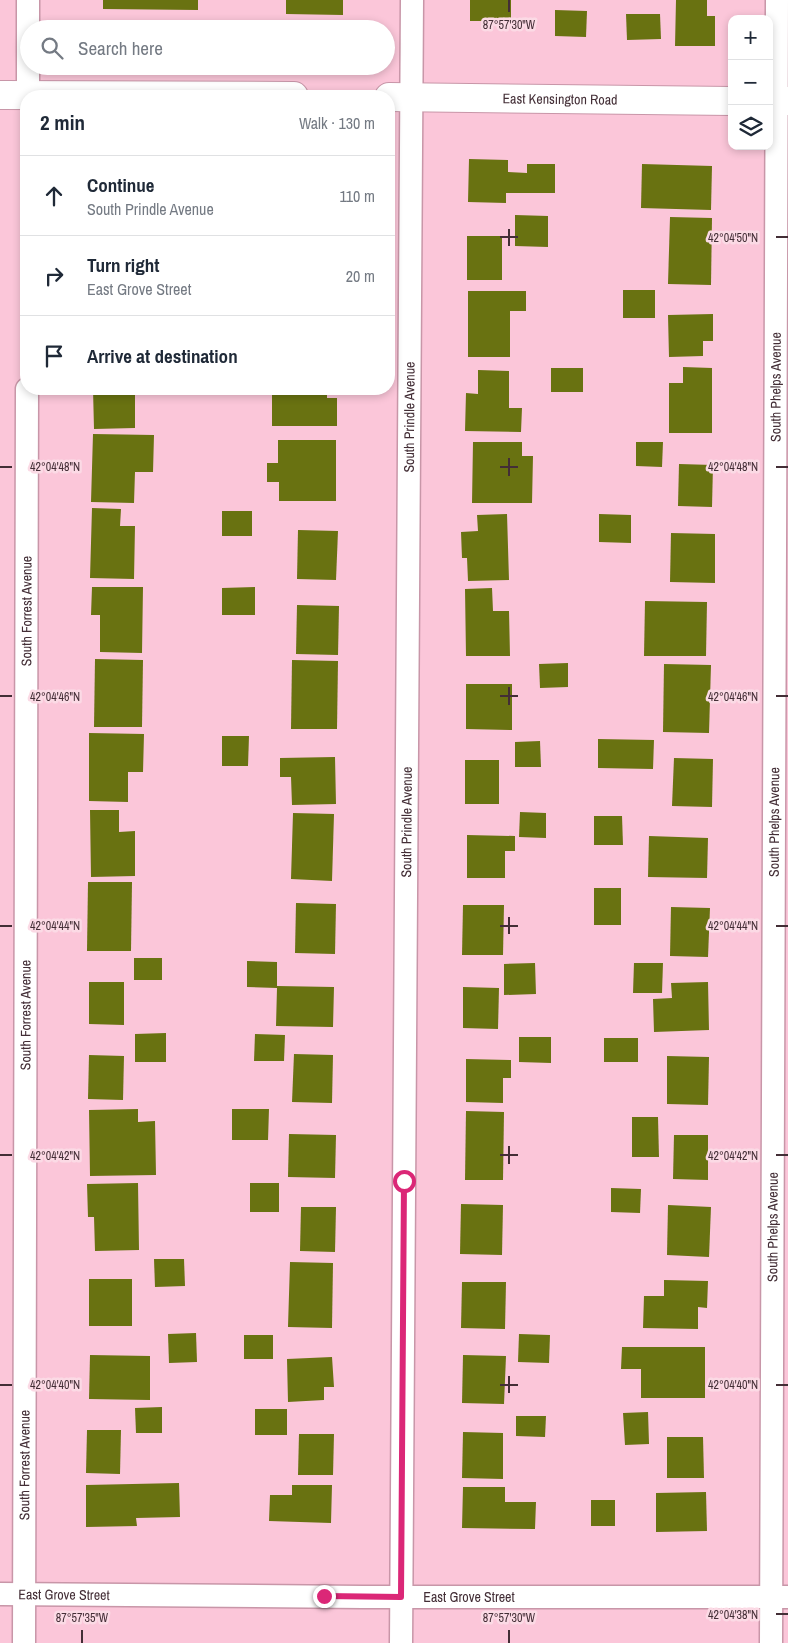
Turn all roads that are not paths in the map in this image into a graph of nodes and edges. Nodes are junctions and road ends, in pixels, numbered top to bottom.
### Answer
1 (28, 0) edge
2 (412, 0) edge
3 (776, 0) edge
4 (28, 20) edge
5 (28, 75) edge
6 (28, 90) edge
7 (0, 95) edge
8 (20, 96) edge
9 (400, 97) edge
10 (728, 101) edge
11 (778, 101) edge
12 (27, 395) edge
13 (0, 1594) edge
14 (24, 1594) junction
15 (401, 1597) junction
16 (779, 1597) edge
17 (24, 1643) edge
18 (401, 1643) edge
19 (771, 1643) edge

1 - 4 street
2 - 9 street, South Prindle Avenue
3 - 11 street, South Phelps Avenue
5 - 6 street
7 - 8 main road
9 - 10 main road, East Kensington Road
9 - 15 street, South Prindle Avenue
11 - 16 street, South Phelps Avenue
12 - 14 street, South Forrest Avenue
13 - 14 street, East Grove Street
14 - 15 street, East Grove Street
14 - 17 street, South Forrest Avenue
15 - 16 street, East Grove Street
15 - 18 street, South Prindle Avenue
16 - 19 street, South Phelps Avenue

